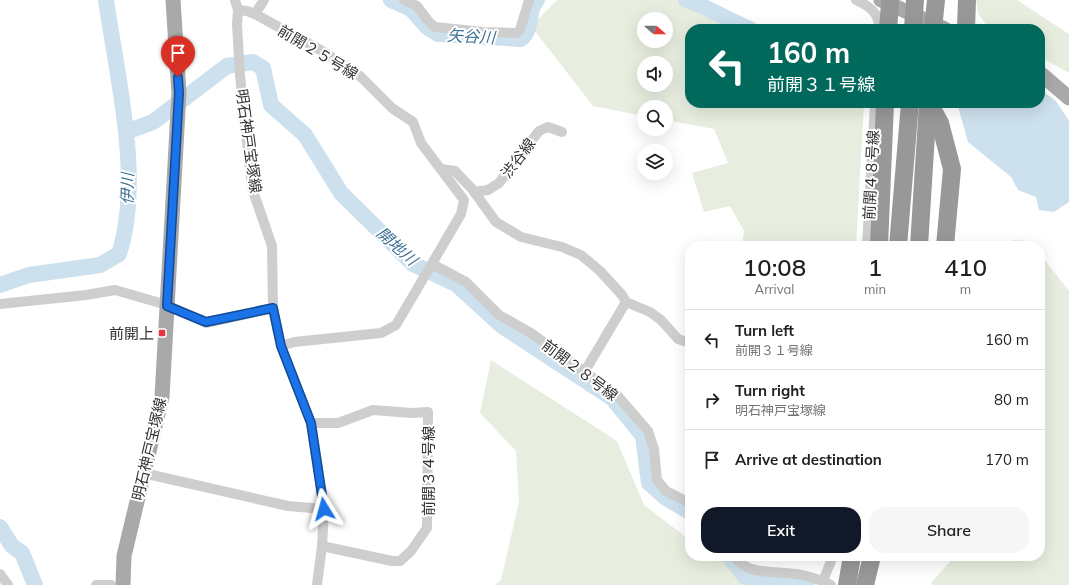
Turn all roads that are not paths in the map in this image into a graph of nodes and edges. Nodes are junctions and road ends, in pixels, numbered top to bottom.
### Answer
1 (173, 0) edge
2 (235, 0) edge
3 (264, 0) edge
4 (404, 0) edge
5 (529, 0) edge
6 (856, 0) edge
7 (967, 0) edge
8 (419, 3) edge
9 (911, 4) edge
10 (238, 10) junction
11 (255, 14) junction
12 (878, 24) edge
13 (893, 24) edge
14 (899, 24) edge
15 (913, 24) edge
16 (928, 24) edge
17 (938, 24) edge
18 (966, 24) edge
19 (1045, 77) edge
20 (1069, 98) edge
21 (875, 108) edge
22 (885, 108) edge
23 (910, 108) edge
24 (928, 109) edge
25 (562, 132) dead end
26 (441, 169) junction
27 (474, 192) junction
28 (867, 241) edge
29 (879, 241) edge
30 (898, 241) edge
31 (919, 241) edge
32 (945, 241) edge
33 (432, 265) junction
34 (626, 302) junction
35 (0, 304) edge
36 (167, 306) junction
37 (273, 308) junction
38 (685, 341) edge
39 (281, 346) junction
40 (585, 371) junction
41 (311, 423) junction
42 (143, 473) junction
43 (685, 500) edge
44 (324, 509) junction
45 (322, 546) junction
46 (738, 561) edge
47 (832, 561) edge
48 (851, 561) edge
49 (871, 561) edge
50 (0, 574) edge
51 (827, 583) edge
52 (8, 585) edge
53 (96, 585) edge
54 (111, 585) edge
55 (124, 585) edge
56 (317, 585) edge
57 (847, 585) edge
58 (865, 585) edge

1 - 36 main road, 明石神戸宝塚線
2 - 10 street, 明石神戸宝塚線
3 - 11 street
4 - 8 street
5 - 8 street
6 - 12 street
7 - 18 highway
9 - 13 highway
9 - 14 highway
9 - 15 highway
9 - 16 highway
9 - 17 main road
10 - 11 street, 前開２５号線
10 - 37 street, 明石神戸宝塚線
11 - 26 street, 前開２５号線
19 - 20 main road
21 - 28 street, 前開４８号線
22 - 29 highway
23 - 30 highway
24 - 31 highway
24 - 32 highway
25 - 27 street, 渋谷線
26 - 27 street
26 - 33 street, 前開２５号線
27 - 34 street
33 - 39 street, 前開２５号線
33 - 40 street, 前開２８号線
34 - 38 street
34 - 40 street
35 - 36 street
36 - 37 street
36 - 42 main road, 明石神戸宝塚線
37 - 39 street, 明石神戸宝塚線
39 - 41 street, 明石神戸宝塚線
40 - 43 street, 前開２８号線
41 - 44 street, 明石神戸宝塚線
41 - 45 street, 前開３４号線
42 - 44 street
42 - 55 main road, 明石神戸宝塚線
44 - 45 street, 明石神戸宝塚線
45 - 56 street, 明石神戸宝塚線
46 - 51 street
47 - 51 street
48 - 57 highway
49 - 58 highway
50 - 52 street
53 - 54 street

